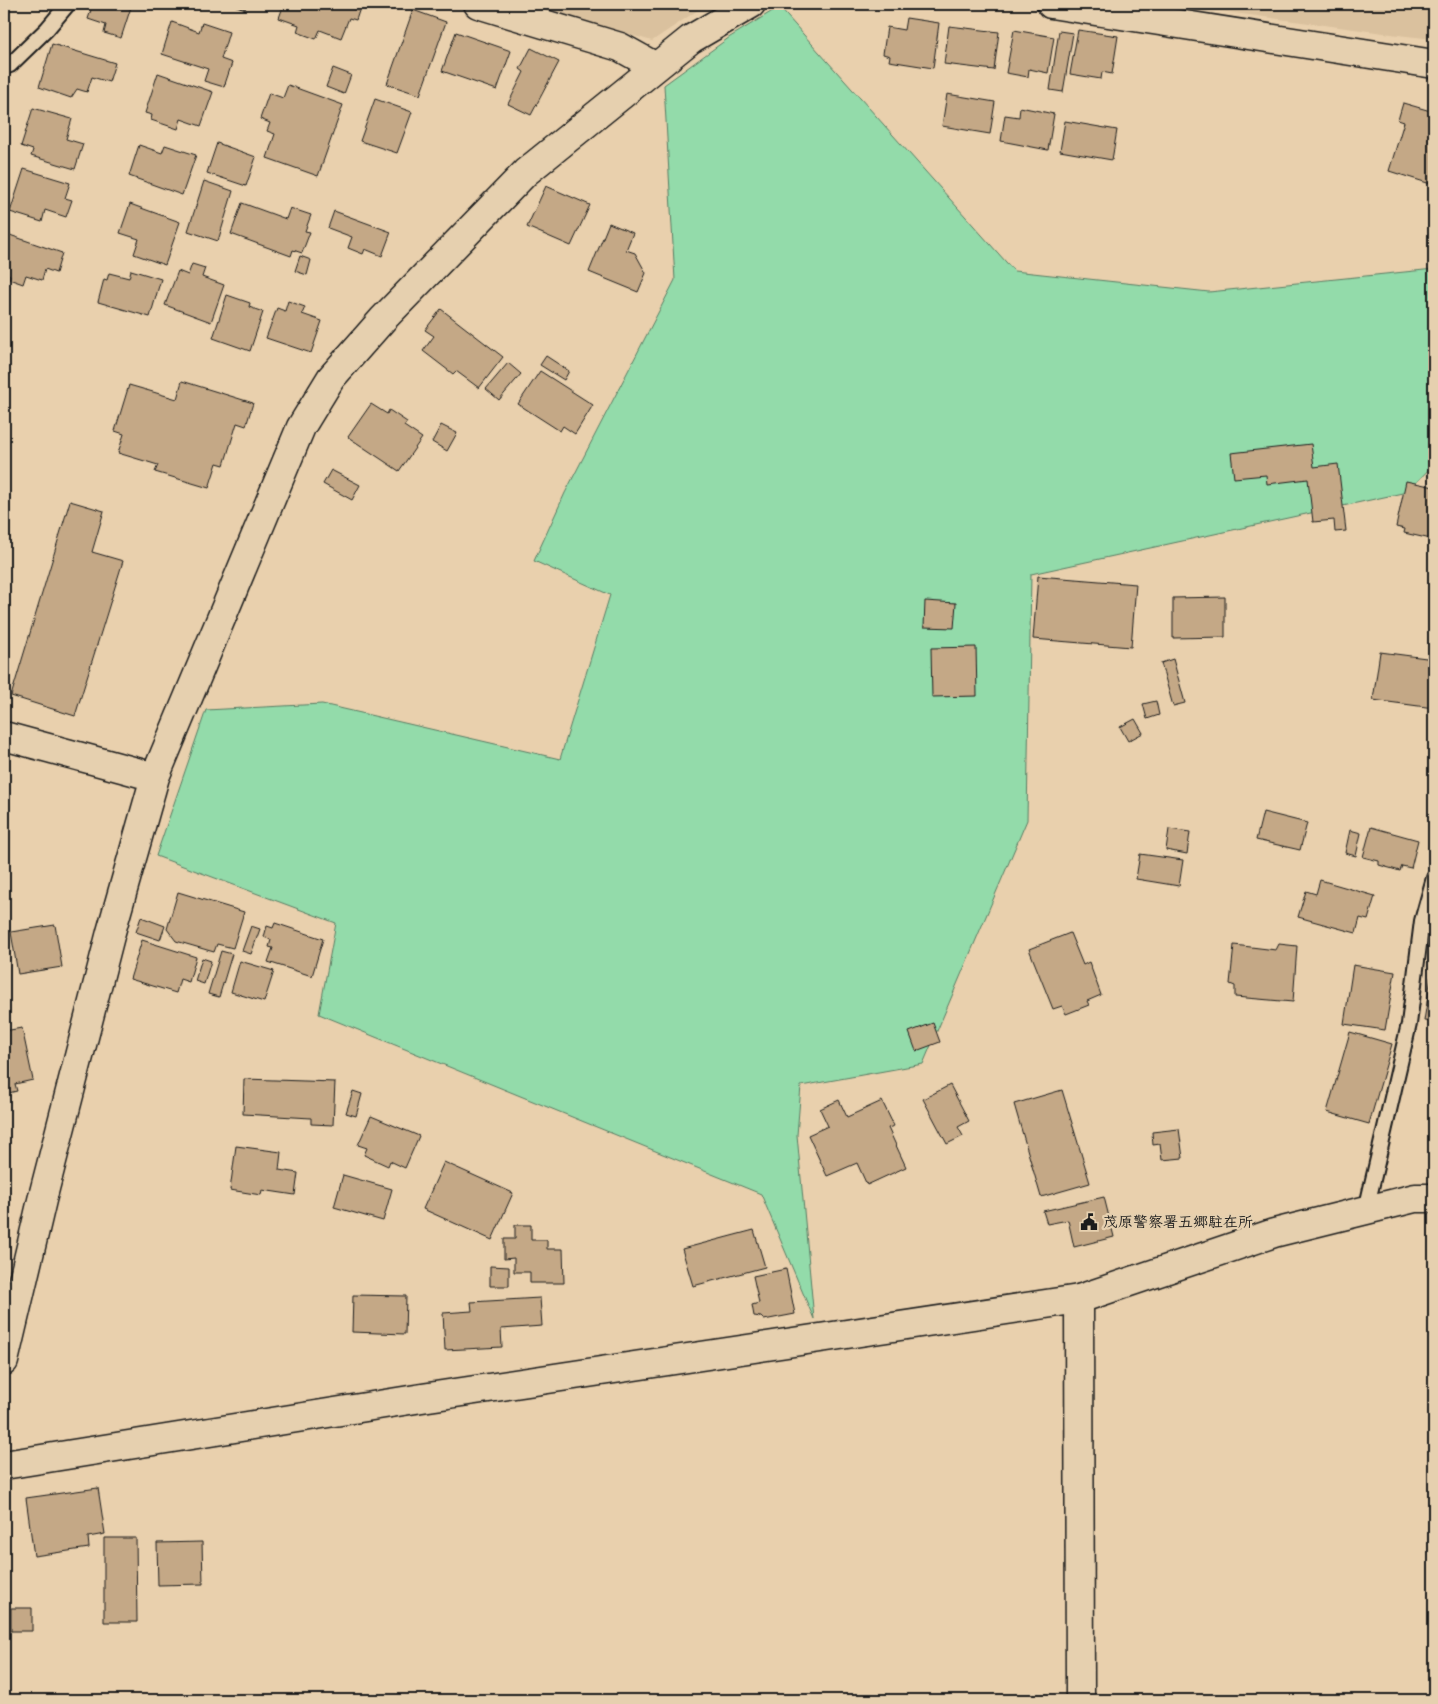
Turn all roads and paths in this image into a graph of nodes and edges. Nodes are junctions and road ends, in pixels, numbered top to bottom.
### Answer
1 (68, 4) edge
2 (478, 4) edge
3 (751, 4) edge
4 (1051, 4) edge
5 (1434, 64) edge
6 (4, 67) edge
7 (656, 67) junction
8 (4, 736) edge
9 (156, 777) junction
10 (1434, 878) edge
11 (1434, 1198) edge
12 (1366, 1210) junction
13 (1079, 1299) junction
14 (4, 1361) edge
15 (4, 1465) edge
16 (1080, 1700) edge

1 - 6 lane
2 - 7 street
3 - 7 street
4 - 5 street
7 - 9 street
8 - 9 street
9 - 14 street
10 - 12 lane
11 - 12 street
12 - 13 street
13 - 15 street
13 - 16 street

